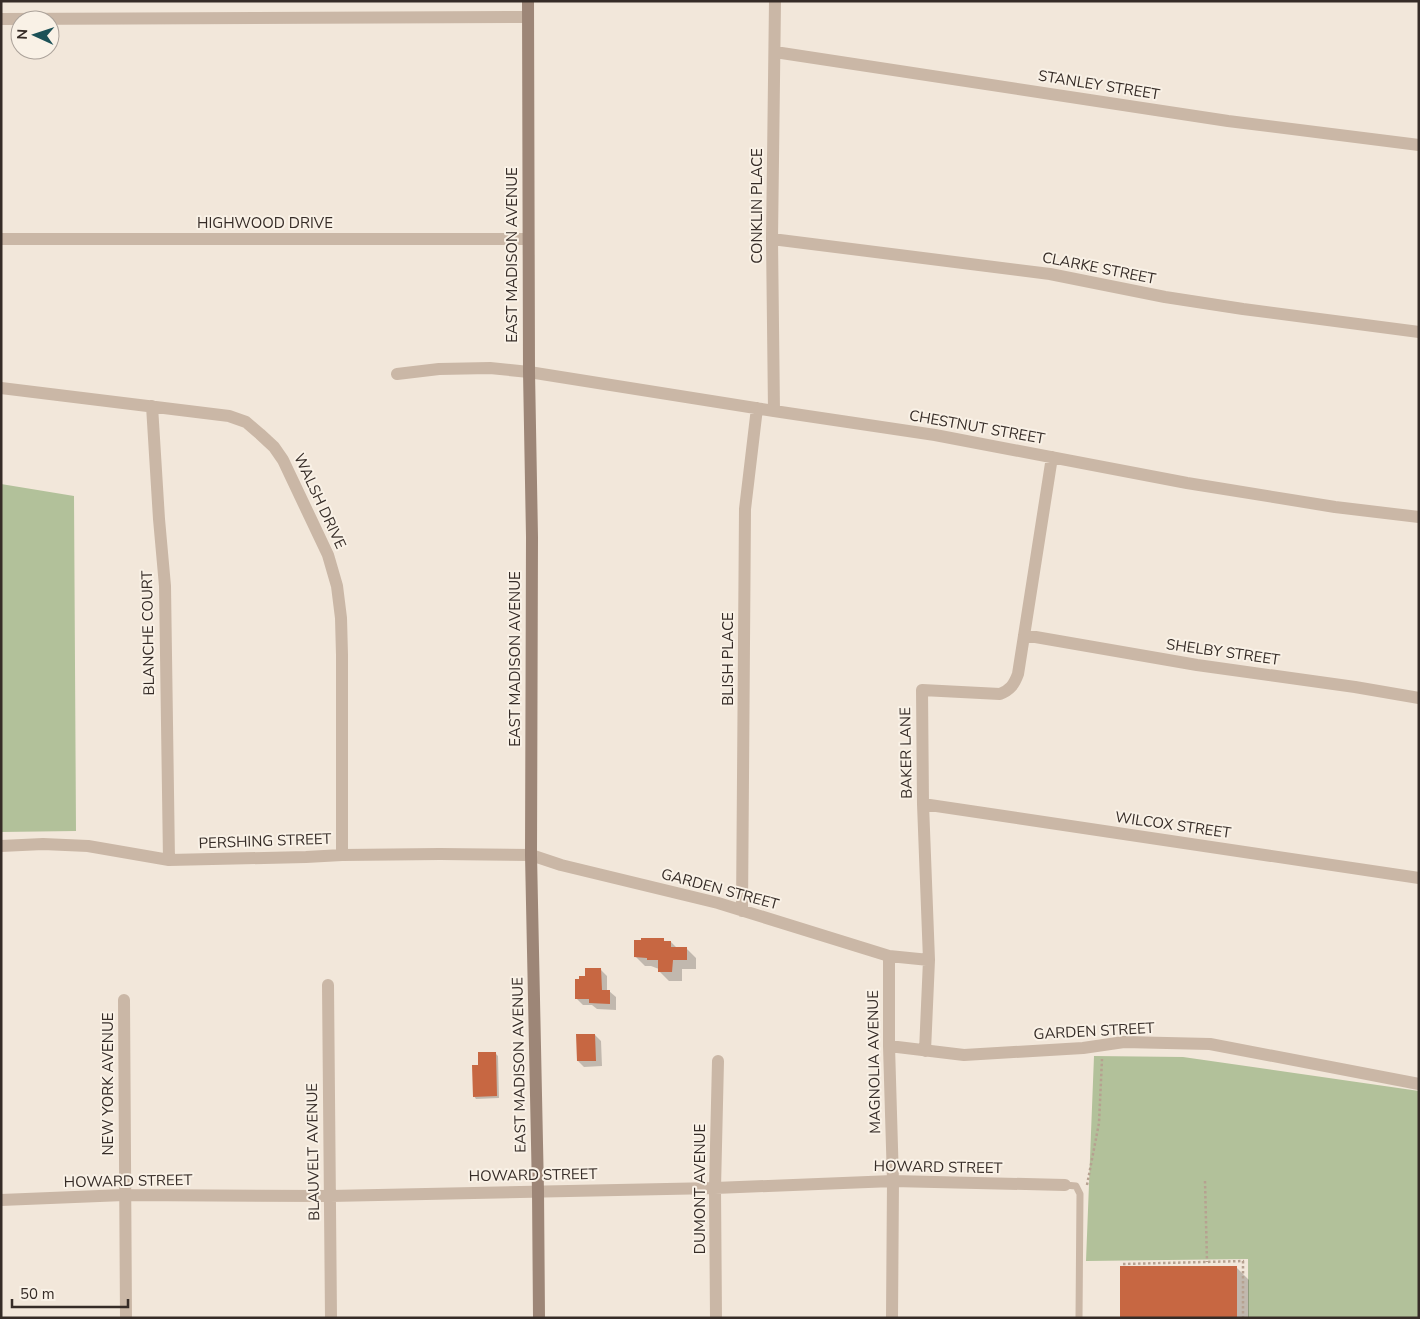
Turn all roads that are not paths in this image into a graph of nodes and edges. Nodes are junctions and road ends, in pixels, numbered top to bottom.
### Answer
1 (528, 1) edge
2 (775, 1) edge
3 (528, 17) junction
4 (1, 19) edge
5 (775, 52) junction
6 (1419, 145) edge
7 (528, 238) junction
8 (1, 239) edge
9 (772, 239) junction
10 (1419, 332) edge
11 (529, 372) junction
12 (397, 374) dead end
13 (1, 388) edge
14 (152, 406) junction
15 (757, 408) junction
16 (774, 411) junction
17 (1052, 457) junction
18 (1419, 518) edge
19 (1024, 635) junction
20 (1419, 698) edge
21 (923, 804) junction
22 (1, 846) edge
23 (342, 855) junction
24 (531, 855) junction
25 (168, 860) junction
26 (1419, 878) edge
27 (742, 911) junction
28 (889, 956) junction
29 (929, 960) junction
30 (328, 985) dead end
31 (124, 1000) dead end
32 (889, 1046) junction
33 (925, 1051) junction
34 (718, 1061) dead end
35 (1419, 1084) edge
36 (892, 1181) junction
37 (1065, 1185) joint
38 (715, 1188) junction
39 (538, 1191) junction
40 (124, 1195) junction
41 (330, 1196) junction
42 (1, 1200) edge
43 (126, 1318) edge
44 (331, 1318) edge
45 (539, 1318) edge
46 (716, 1318) edge
47 (892, 1318) edge
48 (1079, 1318) edge

1 - 3 main road, EAST MADISON AVENUE
2 - 5 street, CONKLIN PLACE
3 - 4 street
3 - 7 main road, EAST MADISON AVENUE
5 - 6 street, STANLEY STREET
5 - 9 street, CONKLIN PLACE
7 - 8 street, HIGHWOOD DRIVE
7 - 11 main road, EAST MADISON AVENUE
9 - 10 street, CLARKE STREET
9 - 16 street, CONKLIN PLACE
11 - 12 street, CHESTNUT STREET
11 - 15 street, CHESTNUT STREET
11 - 24 main road, EAST MADISON AVENUE
13 - 14 street, WALSH DRIVE
14 - 23 street, WALSH DRIVE
14 - 25 street, BLANCHE COURT
15 - 16 street, CHESTNUT STREET
15 - 27 street, BLISH PLACE
16 - 17 street, CHESTNUT STREET
17 - 18 street, CHESTNUT STREET
17 - 19 street, BAKER LANE
19 - 20 street, SHELBY STREET
19 - 21 street, BAKER LANE
21 - 26 street, WILCOX STREET
21 - 29 street, BAKER LANE
22 - 25 street, PERSHING STREET
23 - 24 street, PERSHING STREET
23 - 25 street, PERSHING STREET
24 - 27 street, GARDEN STREET
24 - 39 main road, EAST MADISON AVENUE
27 - 28 street, GARDEN STREET
28 - 29 street, GARDEN STREET
28 - 32 street, MAGNOLIA AVENUE
29 - 33 street, BAKER LANE
30 - 41 street, BLAUVELT AVENUE
31 - 40 street, NEW YORK AVENUE
32 - 33 street, GARDEN STREET
32 - 36 street, MAGNOLIA AVENUE
33 - 35 street, GARDEN STREET
34 - 38 street, DUMONT AVENUE
36 - 37 street, HOWARD STREET
36 - 38 street, HOWARD STREET
36 - 47 street, MAGNOLIA AVENUE
37 - 48 lane
38 - 39 street, HOWARD STREET
38 - 46 street, DUMONT AVENUE
39 - 41 street, HOWARD STREET
39 - 45 main road, EAST MADISON AVENUE
40 - 41 street, HOWARD STREET
40 - 42 street, HOWARD STREET
40 - 43 street, NEW YORK AVENUE
41 - 44 street, BLAUVELT AVENUE

